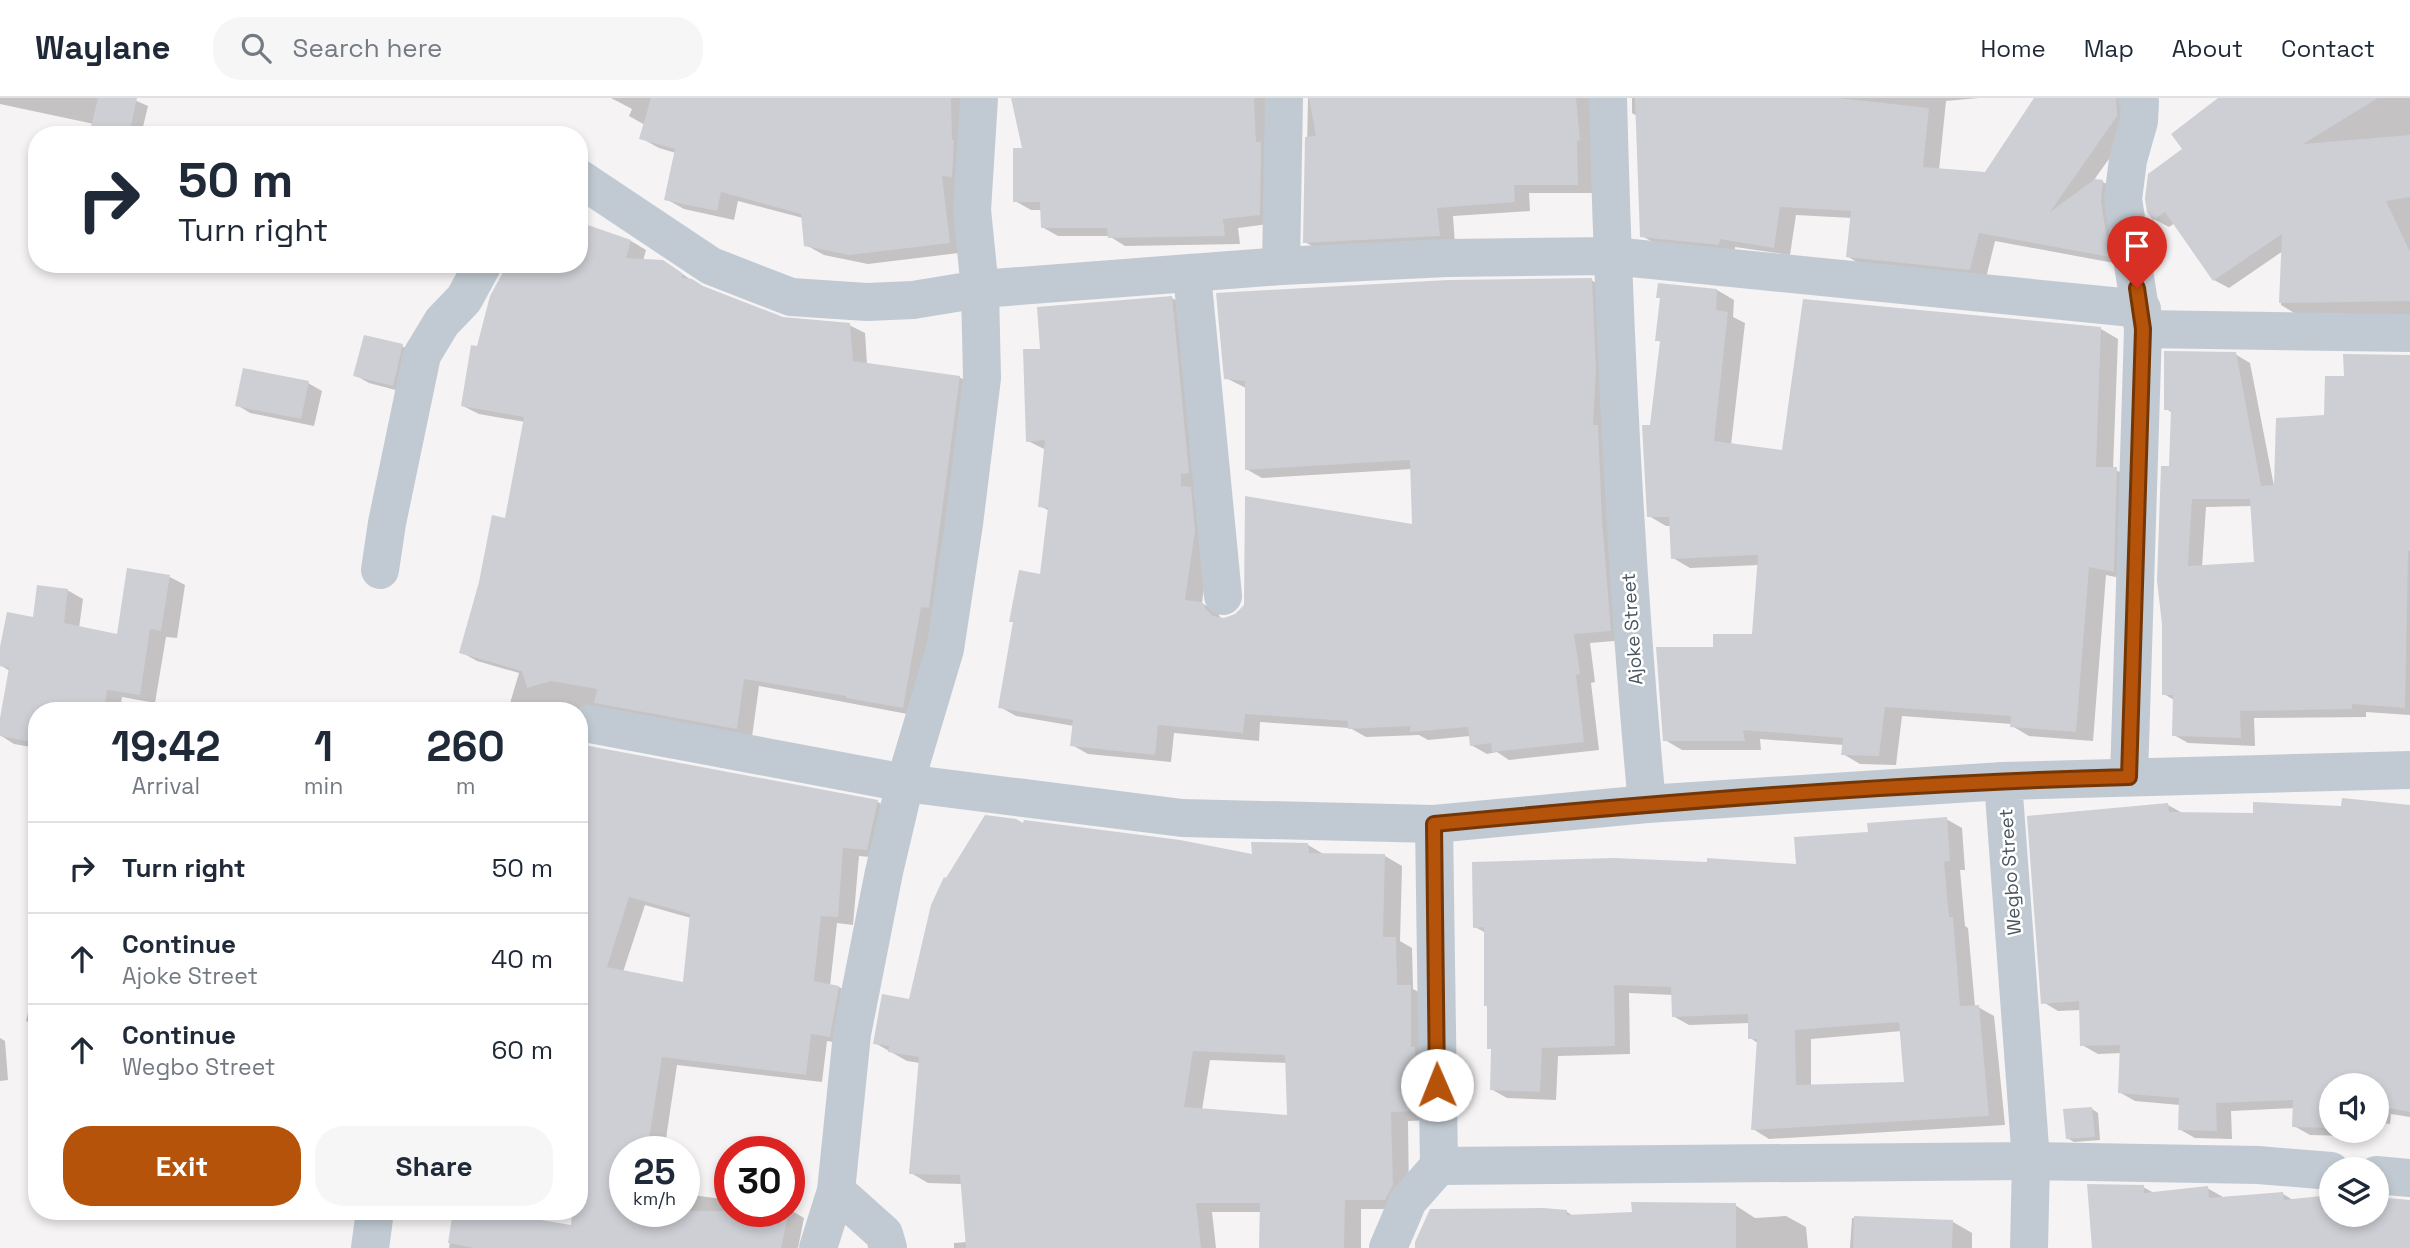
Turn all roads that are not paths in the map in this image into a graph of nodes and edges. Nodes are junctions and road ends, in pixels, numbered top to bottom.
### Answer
1 (979, 98) edge
2 (1284, 98) edge
3 (1608, 98) edge
4 (2142, 99) edge
5 (588, 184) edge
6 (1612, 256) junction
7 (1281, 266) junction
8 (478, 273) edge
9 (1192, 274) junction
10 (980, 289) junction
11 (2142, 319) junction
12 (2410, 333) edge
13 (380, 570) dead end
14 (1223, 596) dead end
15 (590, 724) dead end
16 (2410, 770) edge
17 (2129, 777) junction
18 (2003, 781) junction
19 (905, 783) junction
20 (1647, 804) junction
21 (1434, 824) junction
22 (2031, 1161) junction
23 (1439, 1166) junction
24 (2319, 1170) edge
25 (2389, 1176) edge
26 (2410, 1178) edge
27 (836, 1191) junction
28 (374, 1220) edge
29 (370, 1248) edge
30 (818, 1248) edge
31 (888, 1248) edge
32 (1388, 1248) edge
33 (2029, 1248) edge

1 - 10 street
2 - 7 street
3 - 6 street, Ajoke Street
4 - 11 street
5 - 10 street
6 - 7 street
6 - 11 street
6 - 20 street, Ajoke Street
7 - 9 street
8 - 13 street
9 - 10 street
9 - 14 street
10 - 19 street
11 - 12 street
11 - 17 street
15 - 19 street
16 - 17 street, Wegbo Street
17 - 18 street, Wegbo Street
18 - 20 street
18 - 22 street, Wegbo Street
19 - 21 street
19 - 27 street
20 - 21 street
21 - 23 street
22 - 23 street
22 - 24 street
22 - 33 street, Wegbo Street
23 - 32 street
25 - 26 street
27 - 30 street
27 - 31 street
28 - 29 street

